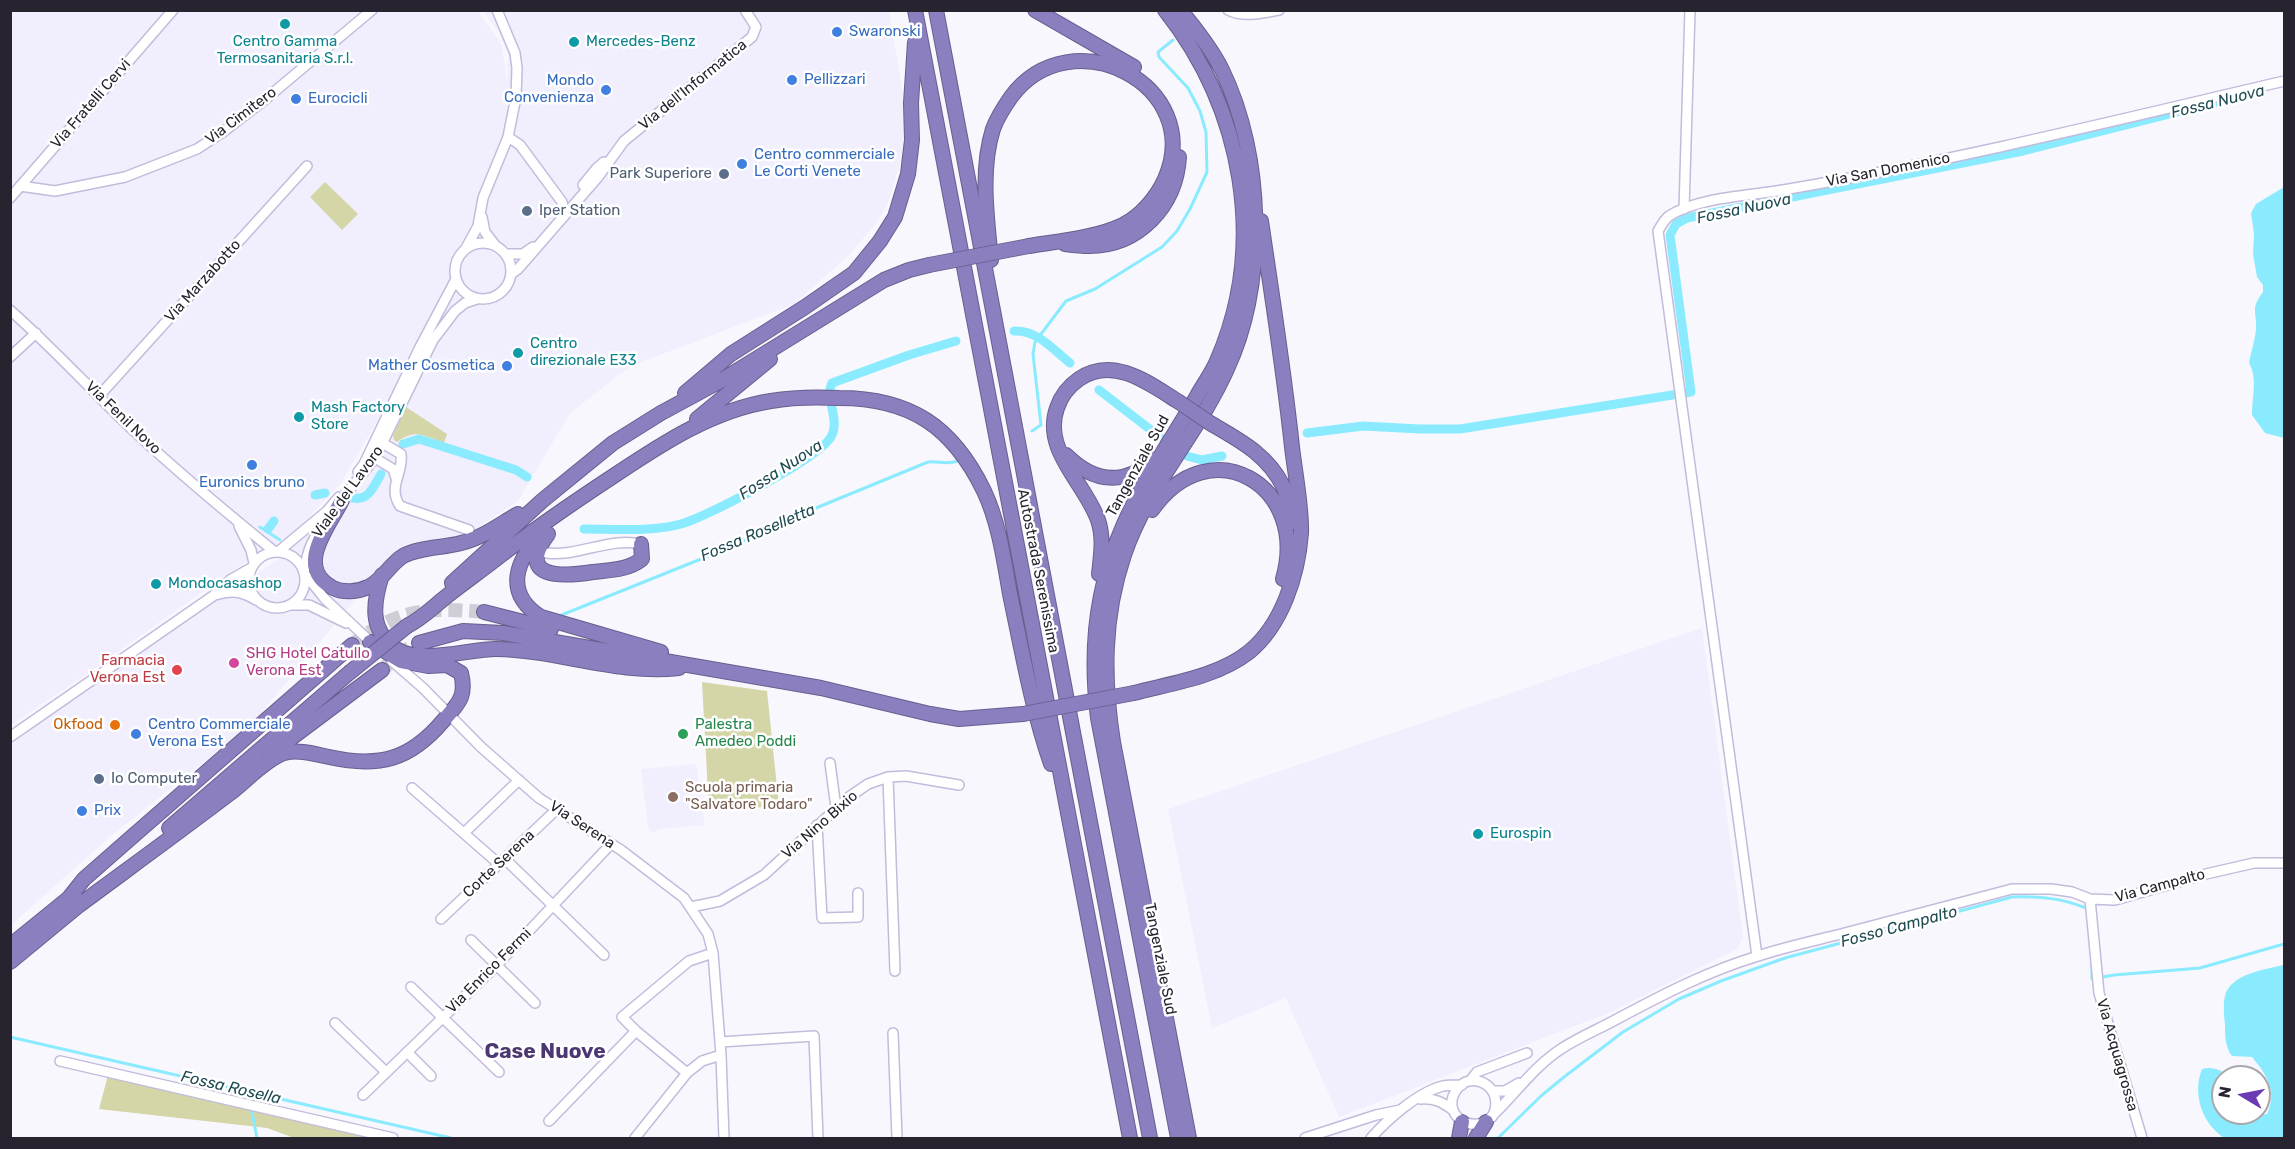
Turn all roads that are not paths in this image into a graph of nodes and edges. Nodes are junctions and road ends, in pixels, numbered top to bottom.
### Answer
1 (173, 10) edge
2 (372, 10) edge
3 (497, 10) edge
4 (745, 10) edge
5 (936, 10) edge
6 (1035, 10) edge
7 (1165, 10) edge
8 (1180, 10) edge
9 (1228, 10) edge
10 (1279, 10) edge
11 (1690, 10) edge
12 (916, 16) edge
13 (2284, 81) edge
14 (508, 137) junction
15 (1247, 153) junction
16 (613, 155) junction
17 (307, 166) dead end
18 (20, 186) junction
19 (10, 198) edge
20 (1684, 209) junction
21 (564, 210) junction
22 (480, 212) junction
23 (1054, 242) junction
24 (495, 245) junction
25 (466, 248) junction
26 (506, 254) junction
27 (511, 274) junction
28 (456, 279) junction
29 (477, 299) junction
30 (10, 310) edge
31 (818, 320) junction
32 (996, 328) junction
33 (36, 333) junction
34 (10, 357) edge
35 (99, 396) junction
36 (661, 413) junction
37 (680, 433) junction
38 (1055, 442) junction
39 (384, 444) junction
40 (1168, 445) junction
41 (375, 458) junction
42 (396, 478) junction
43 (342, 500) junction
44 (543, 500) junction
45 (568, 505) junction
46 (238, 524) junction
47 (469, 530) dead end
48 (641, 544) joint
49 (277, 551) junction
50 (546, 553) dead end
51 (253, 565) junction
52 (305, 573) junction
53 (1294, 573) junction
54 (382, 575) junction
55 (1117, 580) junction
56 (213, 596) junction
57 (258, 601) junction
58 (292, 605) junction
59 (484, 612) tunnel mouth
60 (1096, 624) junction
61 (351, 625) junction
62 (407, 626) junction
63 (370, 642) junction
64 (419, 643) tunnel mouth
65 (352, 645) tunnel mouth
66 (1250, 651) junction
67 (696, 666) junction
68 (382, 670) tunnel mouth
69 (448, 715) junction
70 (10, 737) edge
71 (830, 763) dead end
72 (888, 777) junction
73 (519, 780) junction
74 (959, 784) dead end
75 (412, 788) dead end
76 (1063, 792) junction
77 (836, 808) junction
78 (558, 809) junction
79 (817, 825) junction
80 (464, 832) junction
81 (611, 844) junction
82 (502, 862) junction
83 (2284, 863) edge
84 (858, 893) dead end
85 (2090, 899) junction
86 (73, 903) junction
87 (552, 907) junction
88 (691, 907) junction
89 (441, 920) dead end
90 (471, 940) dead end
91 (10, 946) edge
92 (713, 954) junction
93 (604, 955) dead end
94 (1757, 956) junction
95 (10, 962) edge
96 (496, 966) junction
97 (895, 971) dead end
98 (411, 987) dead end
99 (535, 1003) dead end
100 (442, 1018) junction
101 (334, 1023) dead end
102 (636, 1031) junction
103 (893, 1033) dead end
104 (720, 1042) junction
105 (407, 1052) junction
106 (1527, 1053) dead end
107 (721, 1055) junction
108 (60, 1061) dead end
109 (386, 1072) junction
110 (499, 1072) dead end
111 (687, 1073) junction
112 (431, 1076) dead end
113 (1527, 1079) junction
114 (1466, 1083) junction
115 (1493, 1091) junction
116 (363, 1095) dead end
117 (1417, 1099) junction
118 (1402, 1110) junction
119 (1453, 1110) junction
120 (1489, 1119) junction
121 (549, 1121) dead end
122 (1462, 1122) junction
123 (393, 1138) edge
124 (635, 1138) edge
125 (724, 1138) edge
126 (818, 1138) edge
127 (897, 1138) edge
128 (1130, 1138) edge
129 (1150, 1138) edge
130 (1178, 1138) edge
131 (1189, 1138) edge
132 (1305, 1138) edge
133 (1371, 1138) edge
134 (1459, 1138) edge
135 (1476, 1138) edge
136 (2142, 1138) edge

1 - 18 street, Via Fratelli Cervi
2 - 18 street, Via Cimitero
3 - 14 street, Viale del Lavoro
4 - 16 street, Via dell'Informatica
5 - 32 highway, Autostrada Serenissima
6 - 23 highway
7 - 40 highway, Tangenziale Sud
8 - 15 highway, Tangenziale Sud
9 - 10 street
11 - 20 street
12 - 36 highway
12 - 76 highway, Autostrada Serenissima
13 - 20 street, Via San Domenico
14 - 21 street
14 - 22 street, Viale del Lavoro
15 - 53 highway
15 - 55 highway, Tangenziale Sud
16 - 21 street, Via dell'Informatica
16 - 27 street, Via dell'Informatica
17 - 35 street, Via Marzabotto
18 - 19 street, Via Fratelli Cervi
20 - 94 street
21 - 26 street, Via dell'Informatica
22 - 24 street
22 - 25 street, Viale del Lavoro
23 - 31 highway, bridge
23 - 32 highway
24 - 25 street
24 - 26 street
25 - 28 street, Viale del Lavoro
26 - 27 street
27 - 29 street, Viale del Lavoro
28 - 29 street
28 - 49 street, Viale del Lavoro
29 - 39 street, Viale del Lavoro
30 - 33 street, Via Fenil Novo
31 - 36 highway
31 - 37 highway
32 - 129 highway, Autostrada Serenissima
33 - 34 street
33 - 35 street, Via Fenil Novo
35 - 46 street, Via Fenil Novo
36 - 44 highway
37 - 45 highway
37 - 76 highway
38 - 40 highway
38 - 53 highway, bridge
38 - 60 highway
39 - 41 street, Viale del Lavoro
39 - 42 street
40 - 60 highway, Tangenziale Sud
41 - 42 street
41 - 43 street, Viale del Lavoro
42 - 47 street
43 - 52 street, Viale del Lavoro
43 - 54 highway
44 - 54 highway
44 - 62 highway
45 - 48 highway
45 - 62 highway
45 - 67 highway
46 - 49 street, Via Fenil Novo
46 - 51 street, Via Fenil Novo
48 - 50 street
49 - 51 street, Viale del Lavoro
49 - 52 street
51 - 56 street, Viale del Lavoro
51 - 57 street
52 - 58 street, Viale del Lavoro
52 - 61 street, Via Serena
53 - 66 highway
54 - 67 highway
55 - 66 highway
55 - 131 highway, Tangenziale Sud
56 - 57 street
56 - 70 street, Viale del Lavoro
57 - 58 street
58 - 61 street
59 - 67 highway
60 - 130 highway, Tangenziale Sud
61 - 63 street, Via Serena
62 - 86 highway, bridge
63 - 69 street, Via Serena
63 - 69 highway
64 - 67 highway
65 - 86 highway
66 - 67 highway, bridge
68 - 86 highway
69 - 73 street, Via Serena
69 - 86 highway
71 - 77 street
72 - 74 street, Via Nino Bixio
72 - 77 street, Via Nino Bixio
72 - 97 street
73 - 78 street, Via Serena
73 - 80 street
75 - 80 street
76 - 128 highway, Autostrada Serenissima
77 - 79 street, Via Nino Bixio
78 - 81 street, Via Serena
78 - 82 street, Corte Serena
79 - 84 street
79 - 88 street, Via Nino Bixio
80 - 82 street
81 - 87 street, Via Enrico Fermi
81 - 88 street, Via Serena
82 - 87 street
82 - 89 street, Corte Serena
83 - 85 street, Via Campalto
85 - 94 street, Via Campalto
85 - 136 street, Via Acquagrossa
86 - 91 highway
86 - 95 highway
87 - 93 street
87 - 96 street, Via Enrico Fermi
88 - 92 street, Via Serena
90 - 96 street
92 - 102 street
92 - 104 street, Via Serena
94 - 113 street, Via Campalto
96 - 99 street
96 - 100 street, Via Enrico Fermi
98 - 100 street
100 - 105 street, Via Enrico Fermi
100 - 110 street
101 - 109 street
102 - 111 street
102 - 121 street
103 - 127 street
104 - 107 street, Via Serena
104 - 126 street
105 - 109 street, Via Enrico Fermi
105 - 112 street
106 - 114 street
107 - 111 street
107 - 125 street, Via Serena
108 - 123 street
109 - 116 street, Via Enrico Fermi
111 - 124 street
113 - 115 street
113 - 120 street, Via Campalto
114 - 115 street
114 - 117 street
114 - 119 street
115 - 120 street
117 - 118 street
117 - 119 street
118 - 132 street
118 - 133 street
119 - 122 street
120 - 122 street
120 - 135 highway
122 - 134 highway

